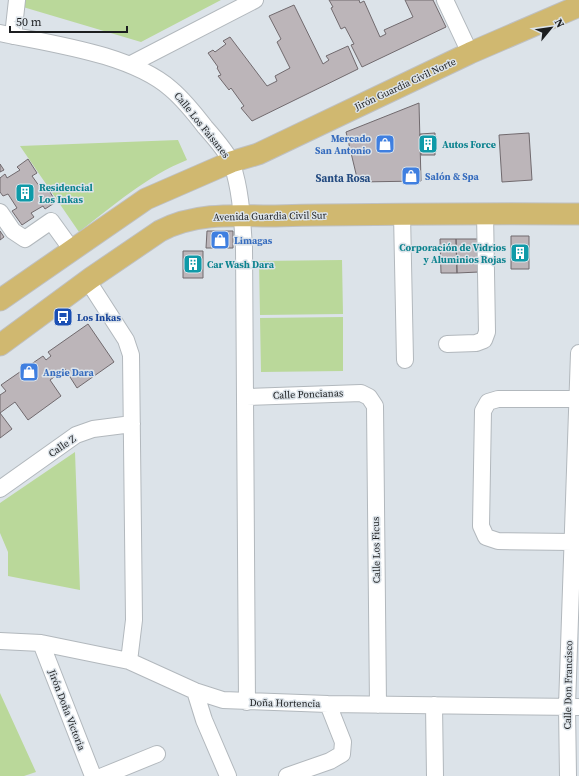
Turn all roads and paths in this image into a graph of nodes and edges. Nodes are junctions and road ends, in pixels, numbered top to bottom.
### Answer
1 (17, 0) edge
2 (255, 0) edge
3 (445, 0) edge
4 (579, 6) edge
5 (6, 35) edge
6 (470, 53) junction
7 (131, 64) junction
8 (231, 162) junction
9 (0, 212) edge
10 (485, 212) junction
11 (402, 214) junction
12 (579, 214) edge
13 (242, 215) junction
14 (72, 250) junction
15 (88, 281) junction
16 (0, 300) edge
17 (447, 344) dead end
18 (0, 345) edge
19 (579, 354) edge
20 (405, 360) dead end
21 (246, 397) junction
22 (370, 397) joint
23 (578, 398) junction
24 (132, 424) junction
25 (578, 439) edge
26 (0, 489) edge
27 (577, 493) edge
28 (573, 542) junction
29 (575, 608) edge
30 (0, 641) edge
31 (41, 643) junction
32 (129, 661) junction
33 (195, 691) junction
34 (247, 702) junction
35 (328, 704) junction
36 (378, 705) junction
37 (434, 705) junction
38 (573, 707) edge
39 (157, 754) dead end
40 (93, 776) edge
41 (103, 776) edge
42 (228, 776) edge
43 (287, 776) edge
44 (435, 776) edge
45 (568, 776) edge

1 - 5 street
2 - 7 street
3 - 6 street
4 - 6 main road, Jirón Guardia Civil Norte
5 - 7 street, Calle Los Faisanes
6 - 8 main road, Jirón Guardia Civil Norte
7 - 8 street, Calle Los Faisanes
8 - 13 street
8 - 14 main road, Jirón Guardia Civil Norte
9 - 14 street
10 - 11 main road, Avenida Guardia Civil Sur
10 - 12 main road, Avenida Guardia Civil Sur
10 - 17 street
11 - 13 main road, Avenida Guardia Civil Sur
11 - 20 street
13 - 15 main road, Avenida Guardia Civil Sur
13 - 21 street
14 - 16 main road, Jirón Guardia Civil Norte
15 - 18 main road, Avenida Guardia Civil Sur
15 - 24 street
19 - 23 street, Calle Don Francisco
21 - 22 street, Calle Poncianas
21 - 34 street
22 - 36 street, Calle Los Ficus
23 - 25 street, Calle Don Francisco
23 - 28 street
24 - 26 street, Calle Z
24 - 32 street
25 - 27 street, Calle Don Francisco
27 - 28 street, Calle Don Francisco
28 - 29 street, Calle Don Francisco
29 - 38 street, Calle Don Francisco
30 - 31 street, Doña Hortencia
31 - 32 street, Doña Hortencia
31 - 40 street, Jirón Doña Victoria
32 - 33 street, Doña Hortencia
33 - 34 street, Doña Hortencia
33 - 42 street
34 - 35 street, Doña Hortencia
35 - 36 street, Doña Hortencia
35 - 43 street
36 - 37 street, Doña Hortencia
37 - 38 street, Doña Hortencia
37 - 44 street
38 - 45 street, Calle Don Francisco
39 - 41 street

